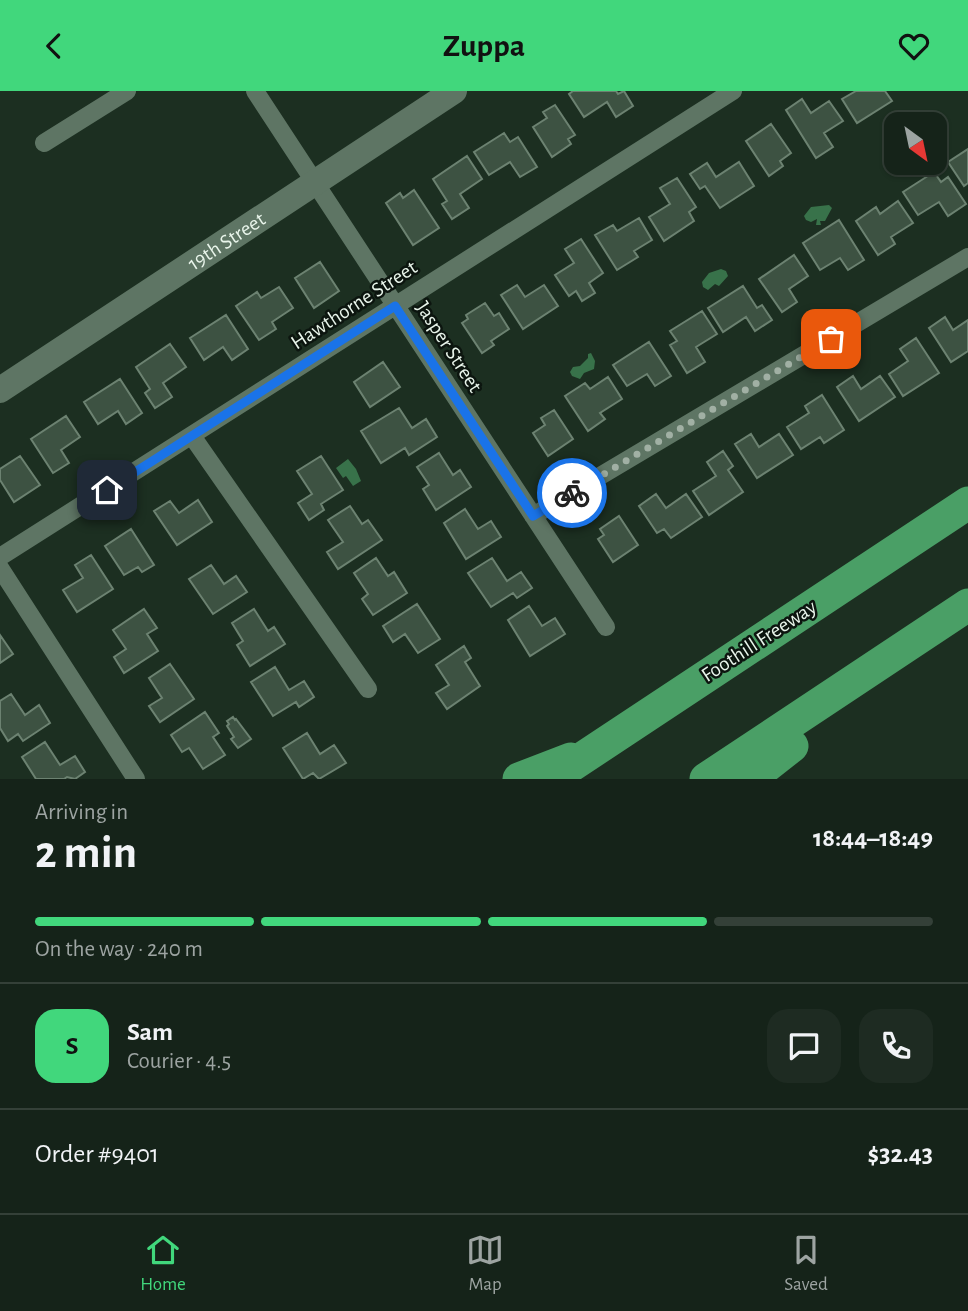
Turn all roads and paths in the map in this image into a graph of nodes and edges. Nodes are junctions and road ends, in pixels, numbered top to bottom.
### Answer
1 (127, 91) edge
2 (255, 91) edge
3 (454, 91) edge
4 (733, 91) edge
5 (44, 143) dead end
6 (315, 182) junction
7 (968, 257) edge
8 (395, 306) junction
9 (0, 390) edge
10 (192, 436) junction
11 (968, 503) edge
12 (533, 516) junction
13 (0, 557) edge
14 (0, 568) edge
15 (968, 607) edge
16 (606, 627) dead end
17 (368, 689) dead end
18 (596, 749) junction
19 (136, 779) edge
20 (519, 779) edge
21 (551, 779) edge
22 (706, 779) edge
23 (750, 779) edge

1 - 5 street
2 - 6 street, Jasper Street
3 - 6 main road, 19th Street
4 - 8 street, Hawthorne Street
6 - 8 street, Jasper Street
6 - 9 main road, 19th Street
7 - 12 street
8 - 10 street, Hawthorne Street
8 - 12 street, Jasper Street
10 - 13 street, Hawthorne Street
10 - 17 street
11 - 18 highway, Foothill Freeway
12 - 16 street, Jasper Street
14 - 19 street
15 - 22 highway
15 - 23 highway
18 - 20 highway
18 - 21 highway, Foothill Freeway

